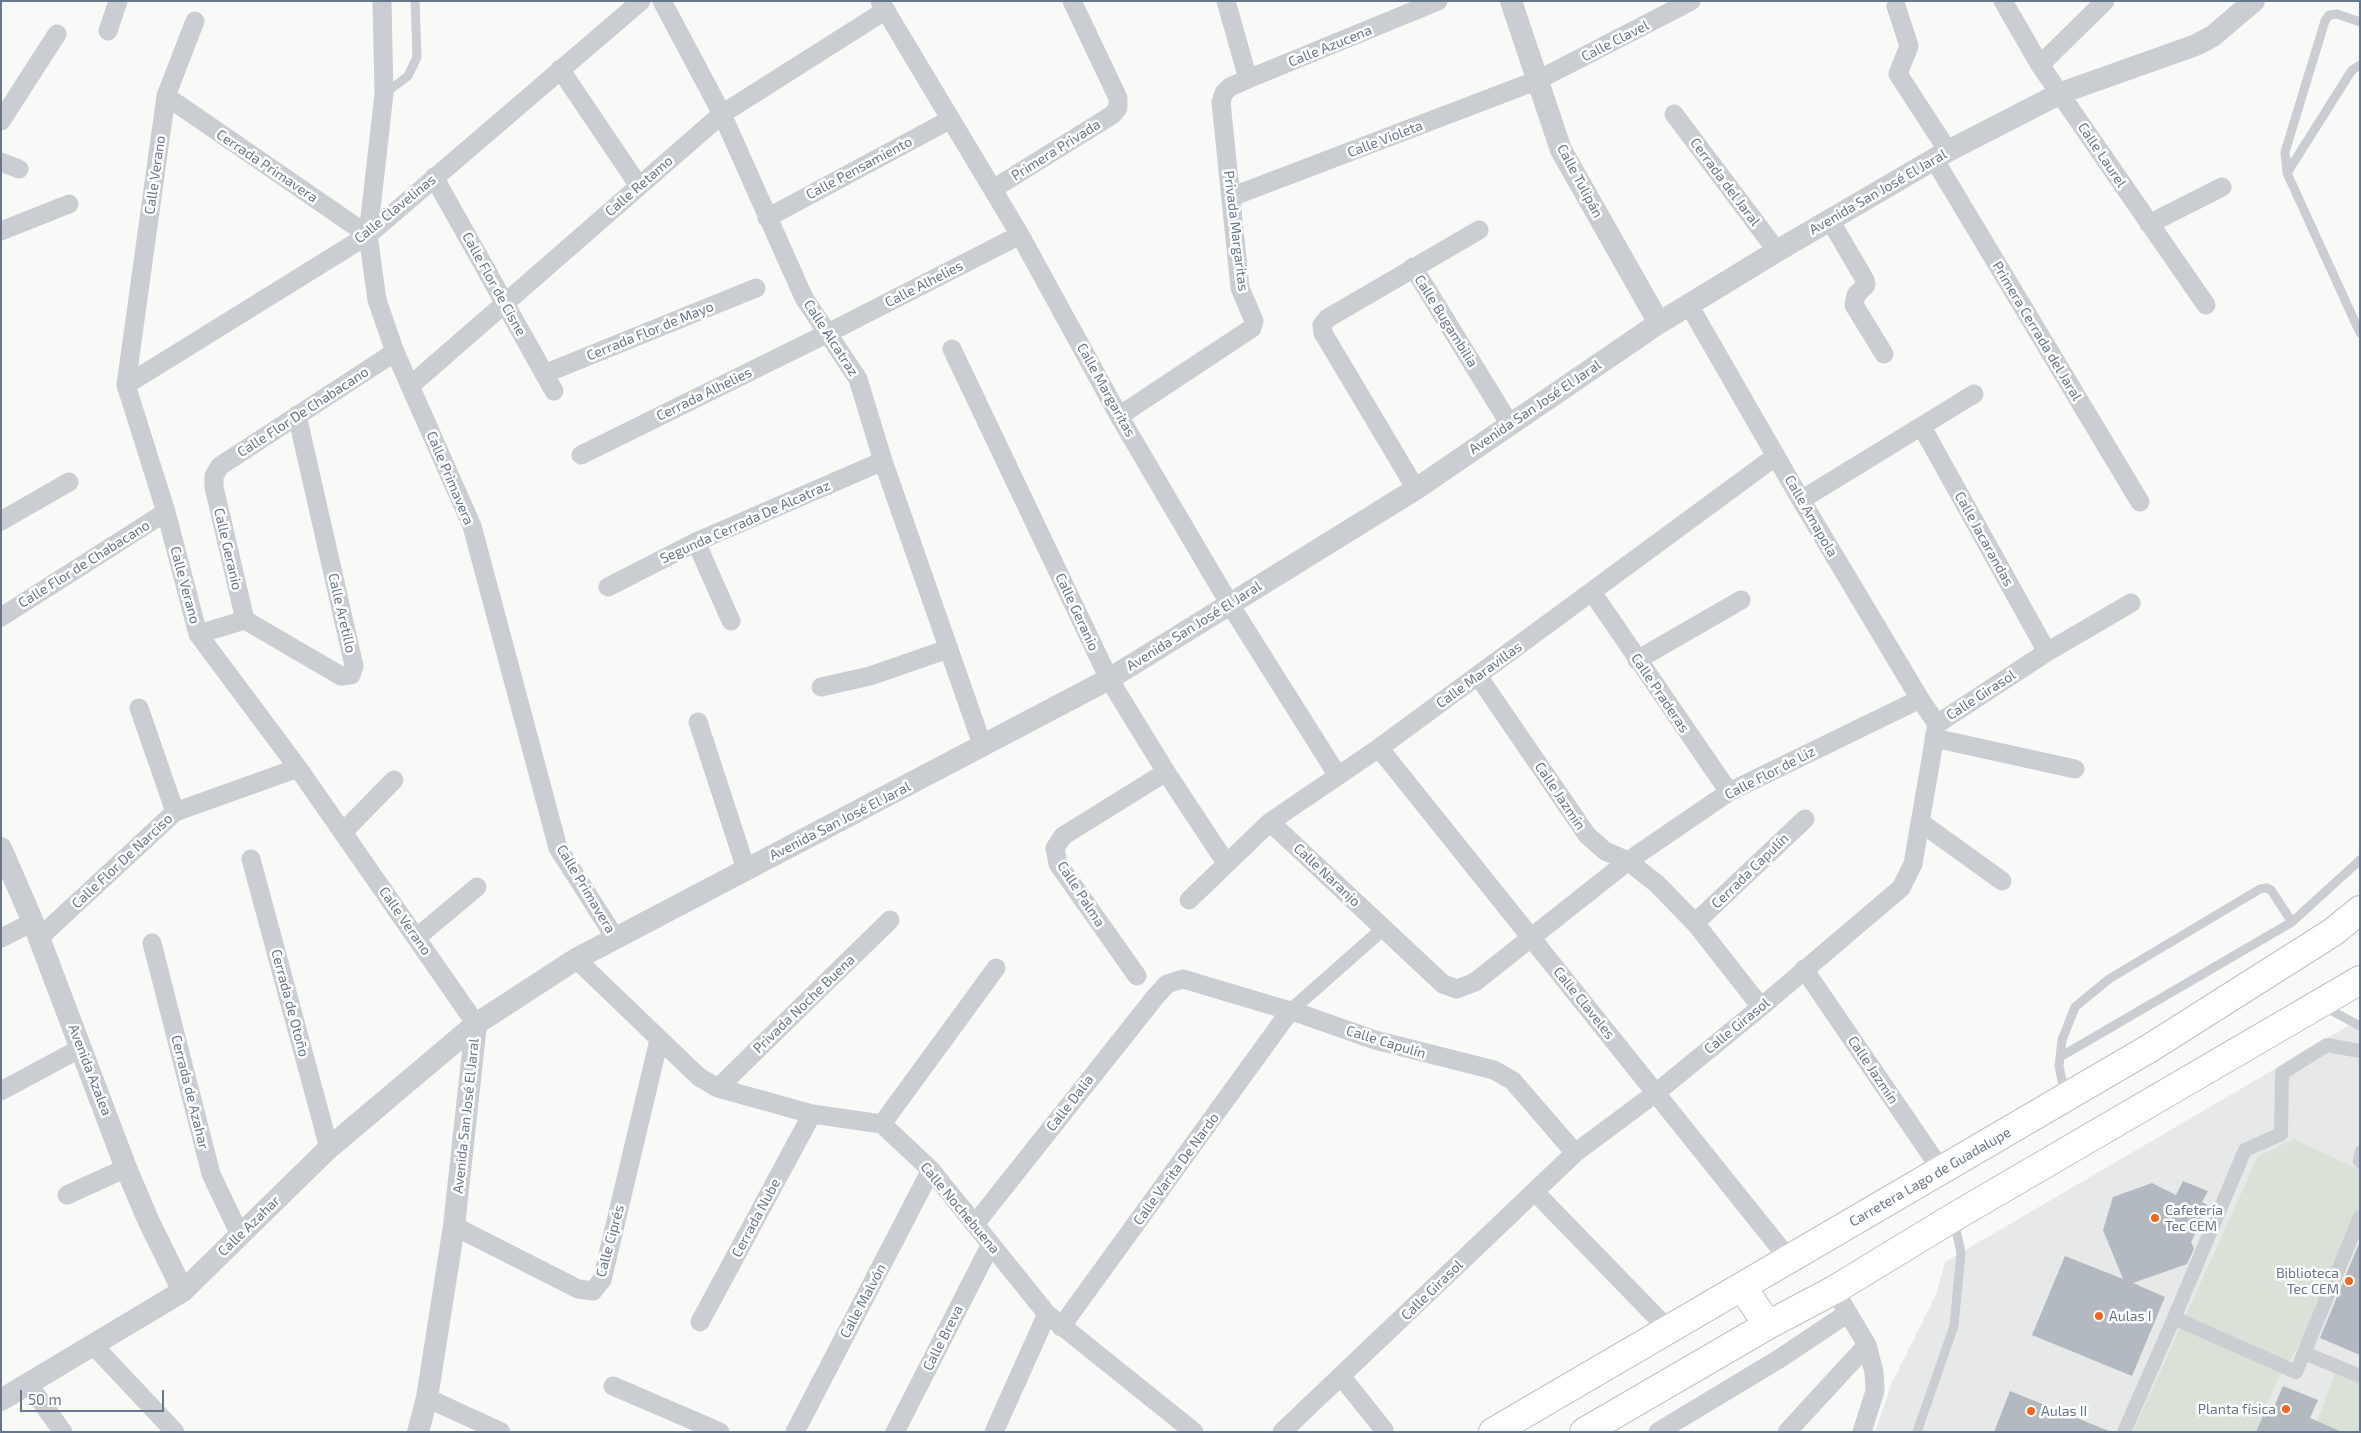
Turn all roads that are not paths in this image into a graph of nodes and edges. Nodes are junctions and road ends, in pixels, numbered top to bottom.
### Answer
1 (118, 1) edge
2 (382, 1) edge
3 (415, 1) edge
4 (641, 1) edge
5 (662, 1) edge
6 (1226, 1) edge
7 (1438, 1) edge
8 (1511, 1) edge
9 (1691, 1) edge
10 (2003, 1) edge
11 (2105, 1) edge
12 (2254, 1) edge
13 (1079, 4) edge
14 (883, 6) edge
15 (1896, 6) dead end
16 (195, 21) dead end
17 (2360, 22) edge
18 (108, 31) dead end
19 (57, 34) dead end
20 (2040, 65) junction
21 (2360, 65) edge
22 (560, 69) junction
23 (1248, 80) junction
24 (1538, 80) junction
25 (1224, 93) joint
26 (2061, 93) junction
27 (384, 94) junction
28 (166, 96) junction
29 (722, 114) junction
30 (1674, 114) dead end
31 (950, 119) junction
32 (1, 120) edge
33 (1941, 155) junction
34 (1, 162) edge
35 (19, 169) dead end
36 (2287, 174) junction
37 (434, 177) junction
38 (639, 186) junction
39 (2222, 187) dead end
40 (993, 189) junction
41 (1231, 197) junction
42 (69, 204) dead end
43 (767, 218) junction
44 (1830, 220) junction
45 (2149, 224) junction
46 (1479, 230) dead end
47 (1, 231) edge
48 (368, 235) junction
49 (1020, 235) junction
50 (1776, 251) junction
51 (1413, 267) junction
52 (756, 288) dead end
53 (505, 302) junction
54 (1689, 305) junction
55 (2206, 305) dead end
56 (1659, 323) junction
57 (828, 333) junction
58 (2360, 333) edge
59 (952, 349) dead end
60 (396, 352) junction
61 (1884, 354) dead end
62 (544, 374) junction
63 (126, 385) junction
64 (410, 386) junction
65 (554, 391) dead end
66 (1974, 394) dead end
67 (297, 415) junction
68 (1119, 416) junction
69 (1510, 424) junction
70 (1922, 427) junction
71 (581, 455) dead end
72 (1776, 456) junction
73 (883, 460) junction
74 (214, 476) joint
75 (69, 482) dead end
76 (1416, 489) junction
77 (1801, 500) junction
78 (2140, 502) dead end
79 (166, 512) junction
80 (1, 521) edge
81 (696, 542) junction
82 (608, 587) dead end
83 (1592, 592) junction
84 (1741, 600) dead end
85 (1229, 603) junction
86 (2131, 603) dead end
87 (1, 617) edge
88 (245, 620) junction
89 (731, 621) dead end
90 (198, 634) junction
91 (948, 649) junction
92 (2047, 652) junction
93 (1637, 660) junction
94 (1478, 676) junction
95 (1109, 679) junction
96 (821, 687) dead end
97 (1920, 699) junction
98 (140, 708) dead end
99 (698, 722) dead end
100 (1935, 731) junction
101 (983, 747) junction
102 (1379, 748) junction
103 (298, 768) junction
104 (2076, 769) dead end
105 (1166, 772) junction
106 (1338, 776) junction
107 (394, 780) dead end
108 (1729, 792) junction
109 (175, 812) junction
110 (1805, 818) dead end
111 (1270, 822) junction
112 (1920, 822) junction
113 (343, 832) junction
114 (1, 848) edge
115 (251, 858) dead end
116 (2360, 860) edge
117 (1628, 861) junction
118 (1226, 863) junction
119 (746, 869) junction
120 (2002, 881) dead end
121 (477, 887) dead end
122 (1190, 900) dead end
123 (2360, 910) edge
124 (890, 920) dead end
125 (2292, 922) junction
126 (1695, 923) junction
127 (1384, 928) junction
128 (36, 930) junction
129 (1, 938) edge
130 (416, 938) junction
131 (1532, 938) junction
132 (616, 939) junction
133 (152, 944) dead end
134 (576, 960) junction
135 (996, 968) dead end
136 (1804, 969) junction
137 (1137, 976) dead end
138 (2360, 980) edge
139 (1167, 984) joint
140 (1457, 989) joint
141 (2320, 1004) junction
142 (1761, 1007) junction
143 (1290, 1011) junction
144 (476, 1024) junction
145 (2360, 1026) edge
146 (659, 1040) junction
147 (82, 1048) junction
148 (2360, 1051) edge
149 (2060, 1057) junction
150 (718, 1088) junction
151 (1, 1091) edge
152 (1656, 1092) junction
153 (2065, 1098) junction
154 (812, 1114) junction
155 (882, 1124) junction
156 (329, 1148) junction
157 (2360, 1150) edge
158 (1574, 1153) junction
159 (2360, 1164) edge
160 (126, 1168) junction
161 (931, 1170) junction
162 (1942, 1171) junction
163 (1535, 1192) junction
164 (67, 1195) dead end
165 (1954, 1217) junction
166 (2360, 1217) edge
167 (975, 1224) junction
168 (454, 1226) junction
169 (240, 1235) junction
170 (990, 1244) junction
171 (1788, 1258) junction
172 (1742, 1287) junction
173 (183, 1290) junction
174 (1834, 1290) junction
175 (1848, 1313) junction
176 (1047, 1314) junction
177 (2174, 1318) junction
178 (700, 1322) dead end
179 (1768, 1326) junction
180 (1061, 1327) junction
181 (1668, 1329) junction
182 (1866, 1345) junction
183 (94, 1346) junction
184 (2304, 1353) junction
185 (1342, 1376) junction
186 (2360, 1376) edge
187 (29, 1385) junction
188 (613, 1386) dead end
189 (427, 1398) junction
190 (1, 1400) edge
191 (1384, 1430) dead end
192 (63, 1432) edge
193 (175, 1432) edge
194 (418, 1432) edge
195 (501, 1432) edge
196 (720, 1432) edge
197 (795, 1432) edge
198 (895, 1432) edge
199 (994, 1432) edge
200 (1194, 1432) edge
201 (1282, 1432) edge
202 (1493, 1432) edge
203 (1584, 1432) edge
204 (1658, 1432) edge
205 (1787, 1432) edge
206 (1862, 1432) edge
207 (1917, 1432) edge
208 (2124, 1432) edge

1 - 18 street
2 - 27 street, Calle Primavera
3 - 27 lane
4 - 22 street, Calle Clavelinas
5 - 29 street, Calle Alcatraz
6 - 23 street
7 - 23 street, Calle Azucena
8 - 24 street, Calle Tulipán
9 - 24 street, Calle Clavel
10 - 20 street, Calle Laurel
11 - 20 street
12 - 26 street, Avenida San José El Jaral
13 - 40 street, Primera Privada
14 - 29 street, Calle Retamo
14 - 31 street, Calle Margaritas
15 - 33 street, Primera Cerrada del Jaral
16 - 28 street, Calle Verano
17 - 36 lane
19 - 32 street
20 - 26 street, Calle Laurel
21 - 36 lane
22 - 37 street, Calle Clavelinas
22 - 38 street
23 - 25 street, Calle Azucena
24 - 41 street, Calle Violeta
24 - 56 street, Calle Tulipán
25 - 41 street, Privada Margaritas
26 - 33 street, Avenida San José El Jaral
26 - 45 street, Calle Laurel
27 - 48 street, Calle Primavera
28 - 48 street, Cerrada Primavera
28 - 63 street, Calle Verano
29 - 38 street, Calle Retamo
29 - 43 street, Calle Alcatraz
30 - 50 street, Cerrada del Jaral
31 - 40 street, Calle Margaritas
31 - 43 street, Calle Pensamiento
33 - 44 street, Avenida San José El Jaral
33 - 78 street, Primera Cerrada del Jaral
34 - 35 street
36 - 58 lane
37 - 48 street, Calle Clavelinas
37 - 53 street, Calle Flor de Cisne
38 - 53 street, Calle Retamo
39 - 45 street
40 - 49 street, Calle Margaritas
41 - 68 street, Privada Margaritas
42 - 47 street
43 - 57 street, Calle Alcatraz
44 - 50 street, Avenida San José El Jaral
44 - 61 street
45 - 55 street, Calle Laurel
46 - 51 street
48 - 60 street, Calle Primavera
48 - 63 street, Calle Clavelinas
49 - 57 street, Calle Alhelies
49 - 68 street, Calle Margaritas
50 - 54 street, Avenida San José El Jaral
51 - 69 street, Calle Bugambilia
51 - 76 street, Calle Bugambilia
52 - 62 street, Cerrada Flor de Mayo
53 - 62 street, Calle Flor de Cisne
53 - 64 street, Calle Retamo
54 - 56 street, Avenida San José El Jaral
54 - 72 street, Calle Amapola
56 - 69 street, Avenida San José El Jaral
57 - 71 street, Cerrada Alhelies
57 - 73 street, Calle Alcatraz
59 - 95 street, Calle Geranio
60 - 64 street, Calle Primavera
60 - 67 street, Calle Flor De Chabacano
62 - 65 street, Calle Flor de Cisne
63 - 79 street, Calle Verano
64 - 132 street, Calle Primavera
66 - 70 street
67 - 74 street, Calle Flor De Chabacano
67 - 88 street, Calle Aretillo
68 - 85 street, Calle Margaritas
69 - 76 street, Avenida San José El Jaral
70 - 77 street
70 - 92 street, Calle Jacarandas
72 - 77 street, Calle Amapola
72 - 83 street, Calle Maravillas
73 - 81 street, Segunda Cerrada De Alcatraz
73 - 91 street, Calle Alcatraz
74 - 88 street, Calle Geranio
75 - 80 street
76 - 85 street, Avenida San José El Jaral
77 - 97 street, Calle Amapola
79 - 87 street, Calle Flor de Chabacano
79 - 90 street, Calle Verano
81 - 82 street, Segunda Cerrada De Alcatraz
81 - 89 street
83 - 93 street, Calle Praderas
83 - 94 street, Calle Maravillas
84 - 93 street
85 - 95 street, Avenida San José El Jaral
85 - 106 street, Calle Margaritas
86 - 92 street, Calle Girasol
88 - 90 street
90 - 103 street, Calle Verano
91 - 96 street
91 - 101 street, Calle Alcatraz
92 - 100 street, Calle Girasol
93 - 108 street, Calle Praderas
94 - 102 street, Calle Maravillas
94 - 117 street, Calle Jazmín
95 - 101 street, Avenida San José El Jaral
95 - 105 street, Calle Geranio
97 - 100 street, Calle Amapola
97 - 108 street, Calle Flor de Liz
98 - 109 street
99 - 119 street
100 - 104 street
100 - 112 street, Calle Girasol
101 - 119 street, Avenida San José El Jaral
102 - 106 street, Calle Maravillas
102 - 131 street, Calle Claveles
103 - 109 street, Calle Flor De Narciso
103 - 113 street, Calle Verano
105 - 118 street, Calle Geranio
105 - 137 street, Calle Palma
106 - 111 street, Calle Maravillas
107 - 113 street
108 - 117 street, Calle Flor de Liz
109 - 128 street, Calle Flor De Narciso
110 - 126 street, Cerrada Capulín
111 - 118 street, Calle Maravillas
111 - 127 street, Calle Naranjo
112 - 120 street
112 - 136 street, Calle Girasol
113 - 130 street, Calle Verano
114 - 128 street, Avenida Azalea
115 - 156 street, Cerrada de Otoño
116 - 125 lane
117 - 126 street, Calle Jazmín
117 - 131 street, Calle Flor de Liz
118 - 122 street, Calle Maravillas
119 - 132 street, Avenida San José El Jaral
121 - 130 street
123 - 153 main road, Carretera Lago de Guadalupe
124 - 150 street, Privada Noche Buena
125 - 149 lane
125 - 149 lane
126 - 142 street, Calle Jazmín
127 - 140 street, Calle Naranjo
127 - 143 street
128 - 129 street, Calle Flor De Narciso
128 - 147 street, Avenida Azalea
130 - 144 street, Calle Verano
131 - 140 street, Calle Flor de Liz
131 - 152 street, Calle Claveles
132 - 134 street, Avenida San José El Jaral
133 - 169 street, Cerrada de Azahar
134 - 144 street, Avenida San José El Jaral
134 - 146 street
135 - 155 street
136 - 142 street, Calle Girasol
136 - 162 street, Calle Jazmín
138 - 141 main road
139 - 143 street, Calle Capulín
139 - 167 street, Calle Dalia
141 - 145 lane
141 - 165 main road
142 - 152 street, Calle Girasol
143 - 158 street, Calle Capulín
143 - 180 street, Calle Varita De Nardo
144 - 156 street, Calle Azahar
144 - 168 street, Avenida San José El Jaral
146 - 150 street
146 - 168 street, Calle Ciprés
147 - 151 street
147 - 160 street, Avenida Azalea
148 - 177 street
149 - 153 lane
150 - 154 street
152 - 158 street, Calle Girasol
152 - 171 street, Calle Claveles
153 - 162 main road, Carretera Lago de Guadalupe
154 - 155 street
154 - 178 street, Cerrada Nube
155 - 161 street, Calle Nochebuena
156 - 169 street, Calle Azahar
157 - 159 lane
158 - 163 street, Calle Girasol
160 - 164 street
160 - 173 street, Avenida Azalea
161 - 167 street, Calle Nochebuena
161 - 197 street, Calle Malvón
162 - 171 main road, Carretera Lago de Guadalupe
163 - 181 street
163 - 185 street, Calle Girasol
165 - 174 main road
165 - 207 lane
166 - 184 street
167 - 170 street, Calle Nochebuena
168 - 189 street, Avenida San José El Jaral
169 - 173 street, Calle Azahar
170 - 176 street, Calle Nochebuena
170 - 198 street, Calle Breva
171 - 172 main road, Carretera Lago de Guadalupe
172 - 179 main road
172 - 181 main road, Carretera Lago de Guadalupe
173 - 183 street, Calle Azahar
174 - 175 street
174 - 179 main road
175 - 182 street
175 - 204 street
176 - 180 street, Calle Nochebuena
176 - 199 street
177 - 184 street
177 - 208 street
179 - 203 main road
180 - 200 street, Calle Nochebuena
181 - 202 main road, Carretera Lago de Guadalupe
182 - 205 street
182 - 206 street
183 - 187 street, Calle Azahar
183 - 193 street
184 - 186 street
185 - 191 street
185 - 201 street, Calle Girasol
187 - 190 street, Calle Azahar
187 - 192 street
188 - 196 street
189 - 194 street, Avenida San José El Jaral
189 - 195 street

